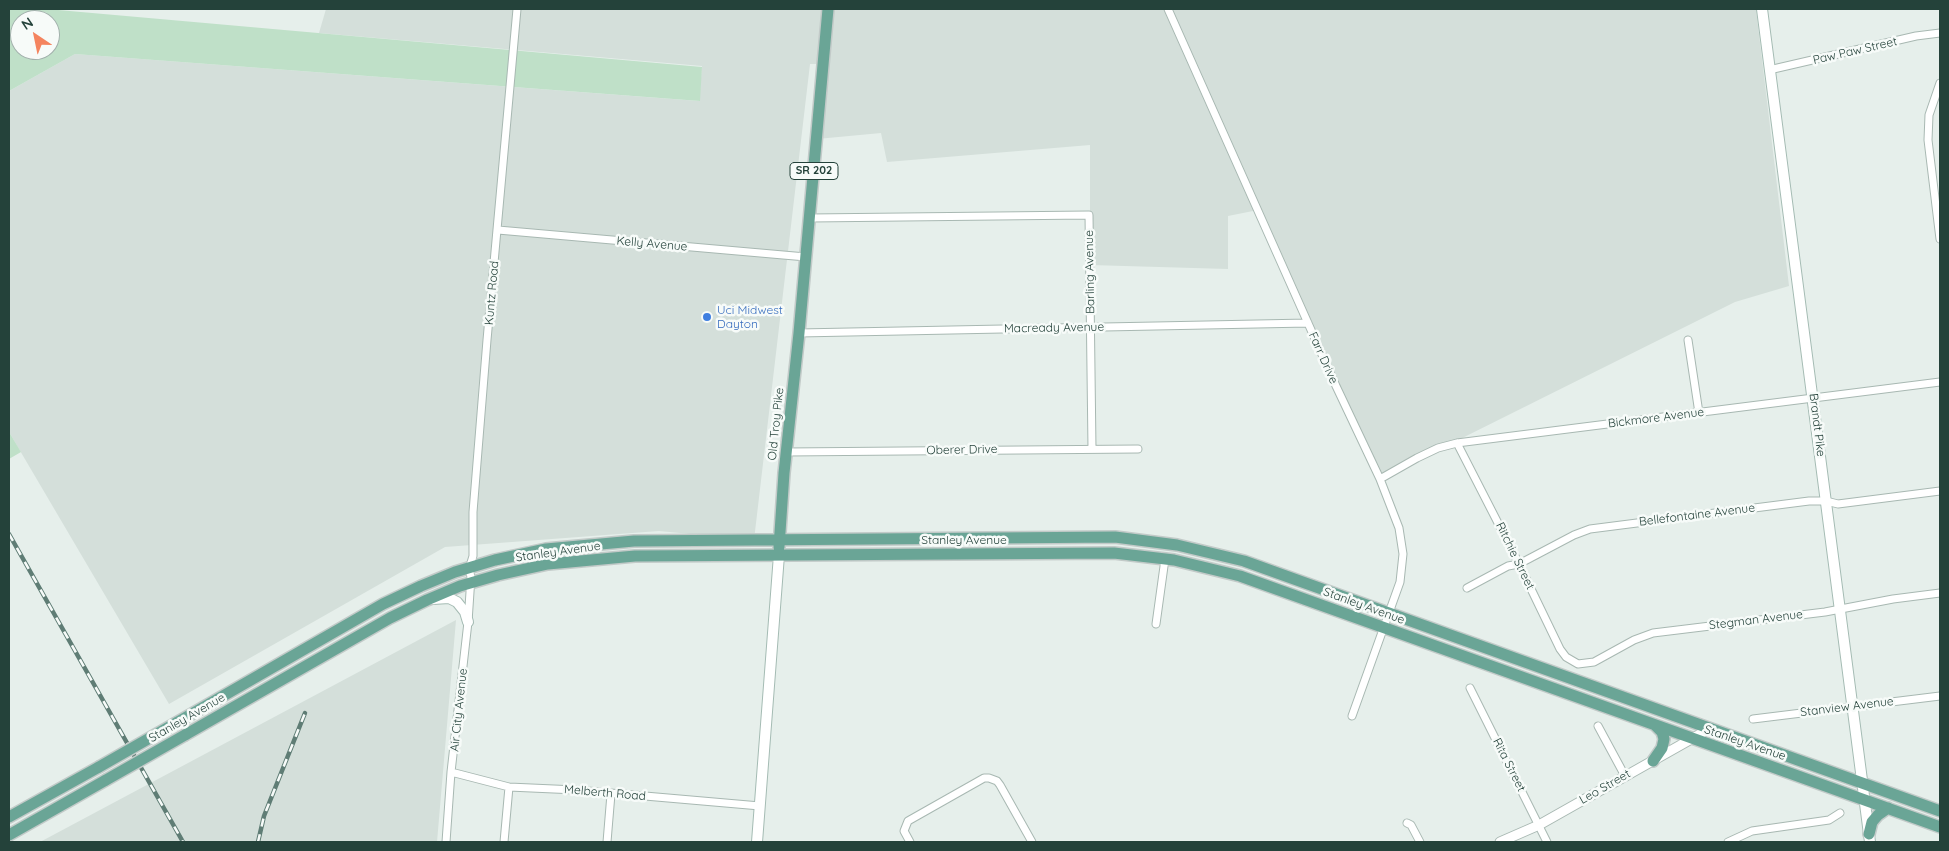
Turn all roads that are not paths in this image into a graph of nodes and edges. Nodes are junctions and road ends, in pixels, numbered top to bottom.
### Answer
1 (517, 9) edge
2 (828, 9) edge
3 (1168, 9) edge
4 (1762, 9) edge
5 (1940, 33) edge
6 (1770, 70) junction
7 (1940, 82) edge
8 (810, 218) junction
9 (498, 230) junction
10 (1940, 239) edge
11 (806, 257) junction
12 (1308, 323) junction
13 (1091, 328) junction
14 (799, 333) junction
15 (1688, 340) dead end
16 (1940, 382) edge
17 (1813, 398) junction
18 (1699, 413) junction
19 (1458, 443) junction
20 (1092, 449) junction
21 (1138, 449) dead end
22 (787, 452) junction
23 (1380, 479) junction
24 (1940, 491) edge
25 (1826, 501) junction
26 (780, 540) junction
27 (779, 555) junction
28 (1165, 559) junction
29 (1519, 564) junction
30 (470, 577) junction
31 (1468, 588) dead end
32 (1940, 593) edge
33 (427, 600) junction
34 (1839, 608) junction
35 (1389, 613) junction
36 (468, 622) junction
37 (1156, 624) dead end
38 (1383, 627) junction
39 (1578, 664) joint
40 (1470, 688) dead end
41 (1940, 696) edge
42 (1852, 707) junction
43 (1352, 716) dead end
44 (1753, 719) dead end
45 (1654, 725) junction
46 (1598, 726) dead end
47 (1709, 729) junction
48 (1692, 739) junction
49 (1653, 761) junction
50 (451, 772) junction
51 (1625, 776) junction
52 (1861, 782) junction
53 (509, 786) junction
54 (611, 794) junction
55 (1864, 799) junction
56 (760, 806) junction
57 (1888, 808) junction
58 (1940, 811) edge
59 (1840, 813) dead end
60 (9, 817) edge
61 (1407, 823) dead end
62 (1539, 825) junction
63 (1940, 827) edge
64 (9, 835) edge
65 (1869, 838) edge
66 (1511, 840) edge
67 (446, 842) edge
68 (504, 842) edge
69 (607, 842) edge
70 (757, 842) edge
71 (910, 842) edge
72 (1032, 842) edge
73 (1420, 842) edge
74 (1500, 842) edge
75 (1547, 842) edge
76 (1728, 842) edge

1 - 9 street, Kuntz Road
2 - 8 main road, Old Troy Pike / SR 202
3 - 12 street, Farr Drive
4 - 6 main road, Brandt Pike
5 - 6 street, Paw Paw Street
6 - 17 main road, Brandt Pike
7 - 10 street
8 - 11 main road, Old Troy Pike / SR 202
8 - 13 street, Barling Avenue
9 - 11 street, Kelly Avenue
9 - 30 street, Kuntz Road
11 - 14 main road, Old Troy Pike / SR 202
12 - 13 street, Macready Avenue
12 - 23 street, Farr Drive
13 - 14 street, Macready Avenue
13 - 20 street, Barling Avenue
14 - 22 main road, Old Troy Pike / SR 202
15 - 18 street
16 - 17 street, Bickmore Avenue
17 - 18 street, Bickmore Avenue
17 - 25 main road, Brandt Pike
18 - 19 street, Bickmore Avenue
19 - 23 street, Bickmore Avenue
19 - 29 street, Ritchie Street
20 - 21 street, Oberer Drive
20 - 22 street, Oberer Drive
22 - 26 main road, Old Troy Pike / SR 202
23 - 35 street, Farr Drive
24 - 25 street, Bellefontaine Avenue
25 - 29 street, Bellefontaine Avenue
25 - 34 main road, Brandt Pike
26 - 27 main road, Old Troy Pike / SR 202
26 - 30 main road, Stanley Avenue
26 - 35 main road, Stanley Avenue
27 - 28 main road, Stanley Avenue
27 - 30 main road, Stanley Avenue
27 - 56 main road, Old Troy Pike / SR 202
28 - 37 street
28 - 38 main road, Stanley Avenue
29 - 31 street, Bellefontaine Avenue
29 - 39 street, Ritchie Street
30 - 33 main road, Stanley Avenue
30 - 36 street, Air City Avenue
30 - 60 main road, Stanley Avenue, bridge
32 - 34 street, Stegman Avenue
33 - 36 main road
33 - 64 main road, Stanley Avenue, bridge
34 - 39 street, Stegman Avenue
34 - 42 main road, Brandt Pike
35 - 38 street, Farr Drive
35 - 47 main road, Stanley Avenue
36 - 50 street, Air City Avenue
38 - 43 street, Farr Drive
38 - 45 main road, Stanley Avenue
40 - 62 street, Rita Street
41 - 42 street, Stanview Avenue
42 - 44 street, Stanview Avenue
42 - 52 main road, Brandt Pike
45 - 48 main road, Stanley Avenue
45 - 49 main road
46 - 51 street
47 - 48 street, Leo Street
47 - 52 main road, Stanley Avenue
48 - 49 street, Leo Street
48 - 55 main road, Stanley Avenue
49 - 51 street, Leo Street
50 - 53 street, Melberth Road
50 - 67 street, Air City Avenue
51 - 62 street, Leo Street
52 - 55 main road, Brandt Pike
52 - 58 main road, Stanley Avenue
53 - 54 street, Melberth Road
53 - 68 street
54 - 56 street, Melberth Road
54 - 69 street
55 - 57 main road, Stanley Avenue
55 - 65 main road, Brandt Pike
56 - 70 main road, Old Troy Pike / SR 202
57 - 63 main road, Stanley Avenue
57 - 65 main road
59 - 76 street
61 - 73 street
62 - 66 street, Leo Street
62 - 75 street, Rita Street
66 - 74 street, Leo Street
71 - 72 street

